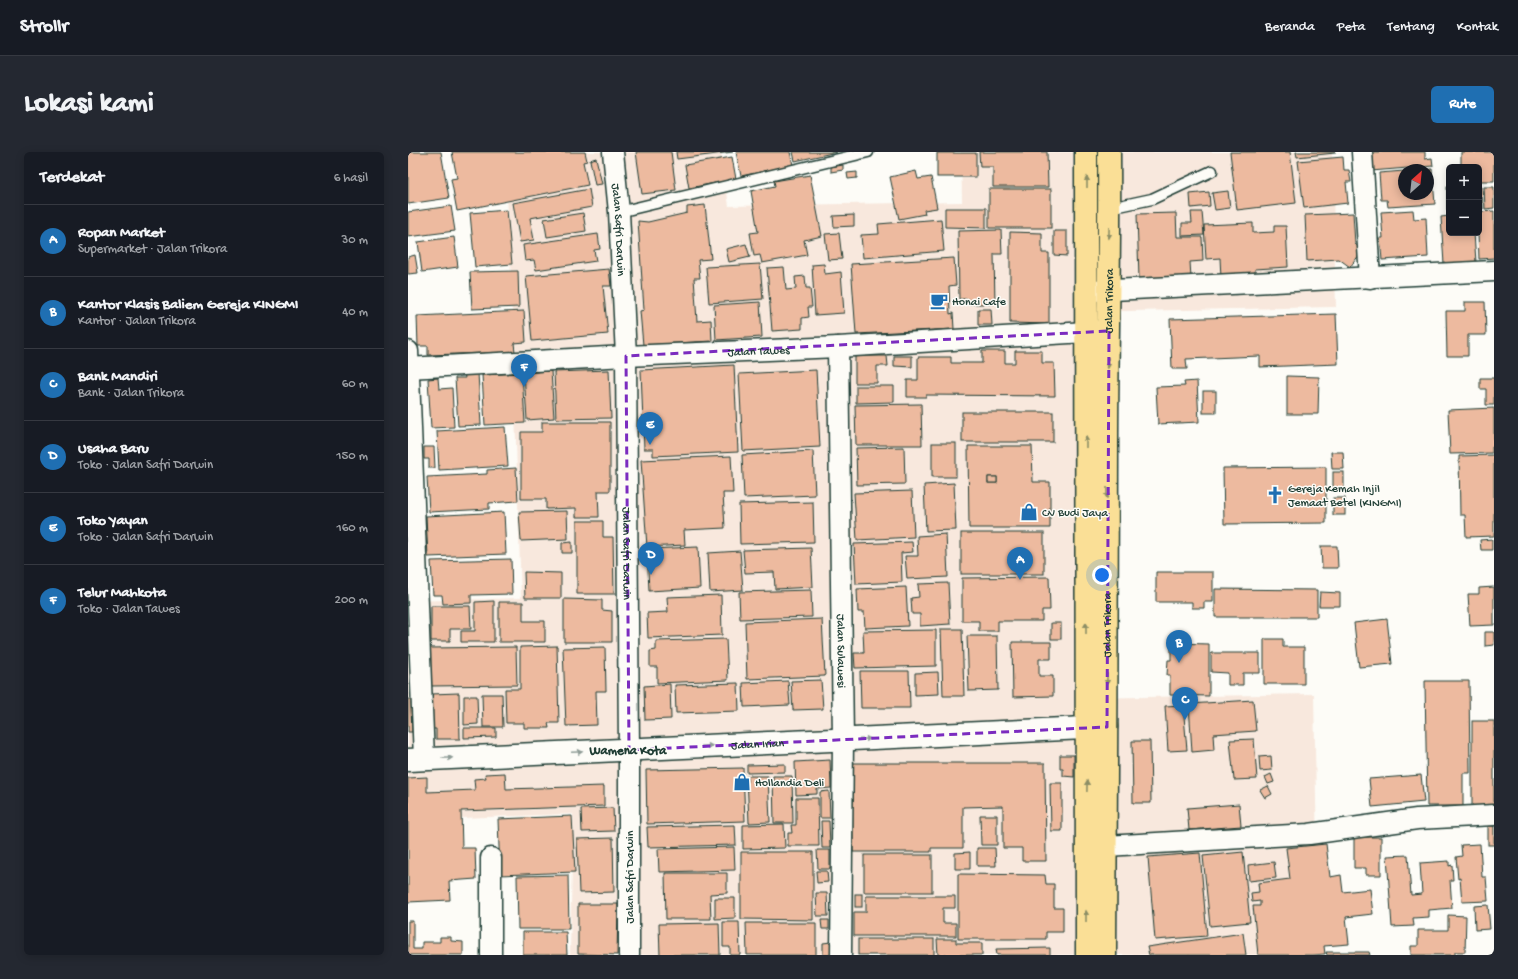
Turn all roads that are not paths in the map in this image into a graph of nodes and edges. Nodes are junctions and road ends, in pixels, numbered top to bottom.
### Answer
1 (613, 152) edge
2 (868, 152) edge
3 (1086, 152) edge
4 (1108, 152) edge
5 (1362, 152) edge
6 (1212, 171) dead end
7 (1110, 208) junction
8 (619, 212) junction
9 (1494, 271) edge
10 (1370, 278) junction
11 (1098, 291) junction
12 (1109, 331) junction
13 (1087, 332) junction
14 (838, 347) junction
15 (626, 356) junction
16 (408, 363) edge
17 (1096, 520) junction
18 (1097, 728) junction
19 (843, 740) junction
20 (629, 750) junction
21 (416, 760) edge
22 (1494, 815) edge
23 (1106, 846) junction
24 (491, 858) dead end
25 (491, 955) edge
26 (629, 955) edge
27 (841, 955) edge
28 (1086, 955) edge
29 (1105, 955) edge

1 - 8 street, Jalan Safri Darwin
2 - 8 lane
11 -> 3 highway, Jalan Trikora
4 - 7 highway, Jalan Trikora
5 - 10 street
6 - 7 lane
7 -> 11 highway, Jalan Trikora
8 - 15 street, Jalan Safri Darwin
9 - 10 street
10 - 11 street
11 - 12 highway, Jalan Trikora
11 - 13 highway, Jalan Trikora
12 - 13 street, Jalan Tawes
12 -> 17 highway, Jalan Trikora
13 - 14 street, Jalan Tawes
17 -> 13 highway, Jalan Trikora
14 - 15 street, Jalan Tawes
14 - 19 street, Jalan Sulawesi
15 - 16 street, Jalan Tawes
15 - 20 street, Jalan Safri Darwin
16 - 21 street
17 - 18 highway, Jalan Trikora
19 -> 18 main road, Jalan Irian
18 - 23 highway, Jalan Trikora
28 -> 18 highway, Jalan Trikora
20 -> 19 main road, Jalan Irian
19 - 27 street, Jalan Sulawesi
21 -> 20 main road, Jalan Irian
20 - 26 street, Jalan Safri Darwin
22 - 23 street
23 - 29 highway, Jalan Trikora
24 - 25 street

